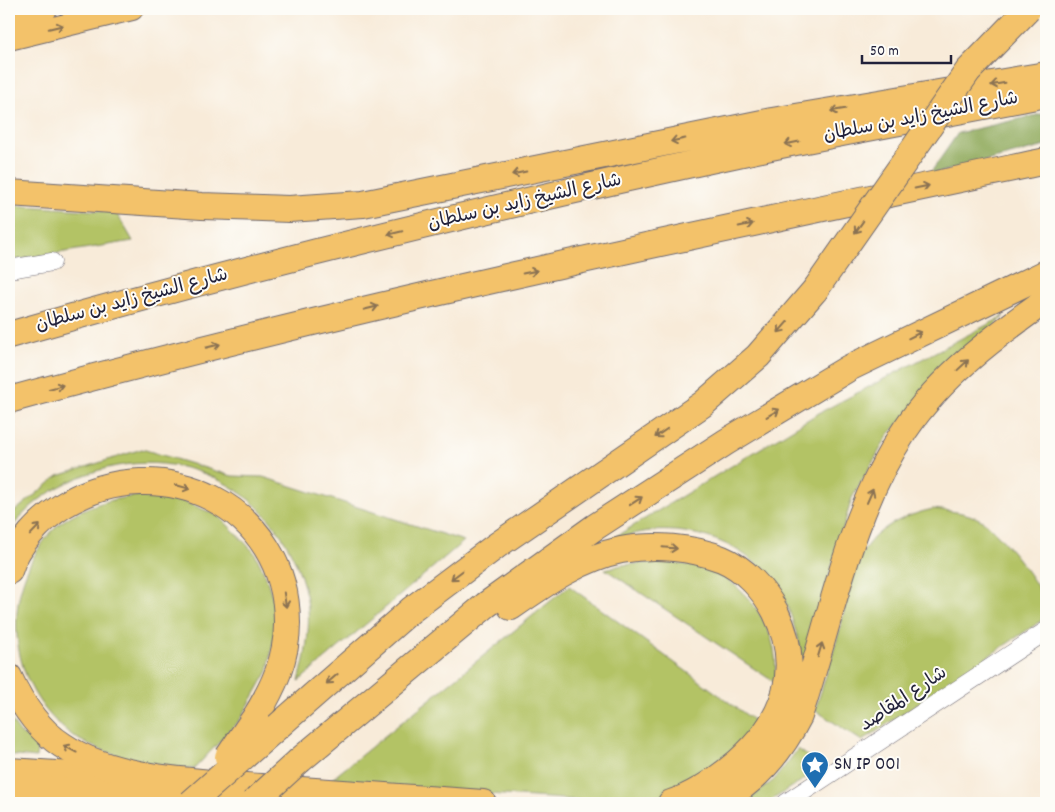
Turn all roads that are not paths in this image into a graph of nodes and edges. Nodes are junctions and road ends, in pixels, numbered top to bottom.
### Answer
1 (46, 9) edge
2 (132, 9) edge
3 (1028, 9) edge
4 (9, 17) edge
5 (9, 39) edge
6 (1046, 75) edge
7 (1046, 94) edge
8 (1046, 161) edge
9 (9, 193) edge
10 (52, 262) dead end
11 (9, 270) edge
12 (1046, 273) edge
13 (1046, 300) edge
14 (9, 335) edge
15 (9, 400) edge
16 (9, 571) edge
17 (532, 581) junction
18 (1046, 631) edge
19 (1046, 645) edge
20 (9, 677) edge
21 (796, 691) junction
22 (921, 720) junction
23 (776, 738) junction
24 (304, 766) junction
25 (9, 769) edge
26 (9, 786) edge
27 (187, 795) edge
28 (801, 800) edge
29 (234, 803) edge
30 (253, 803) edge
31 (278, 803) edge
32 (483, 803) edge
33 (671, 803) edge
34 (719, 803) edge

1 - 4 main road
5 -> 2 main road
3 -> 27 highway, bridge
6 -> 9 highway
7 -> 14 highway, شارع الشيخ زايد بن سلطان
15 -> 8 highway
10 - 11 street
17 -> 12 highway
21 -> 13 highway
16 -> 27 highway, bridge
17 -> 21 highway
17 - 24 highway
18 - 22 street, شارع المقاصد
19 - 22 street, شارع المقاصد
27 -> 20 highway
21 - 23 highway
22 - 28 street, شارع المقاصد
23 - 33 highway
23 - 34 highway
24 - 30 highway, bridge
24 - 31 highway
25 - 27 main road
26 - 29 highway
27 - 32 highway

